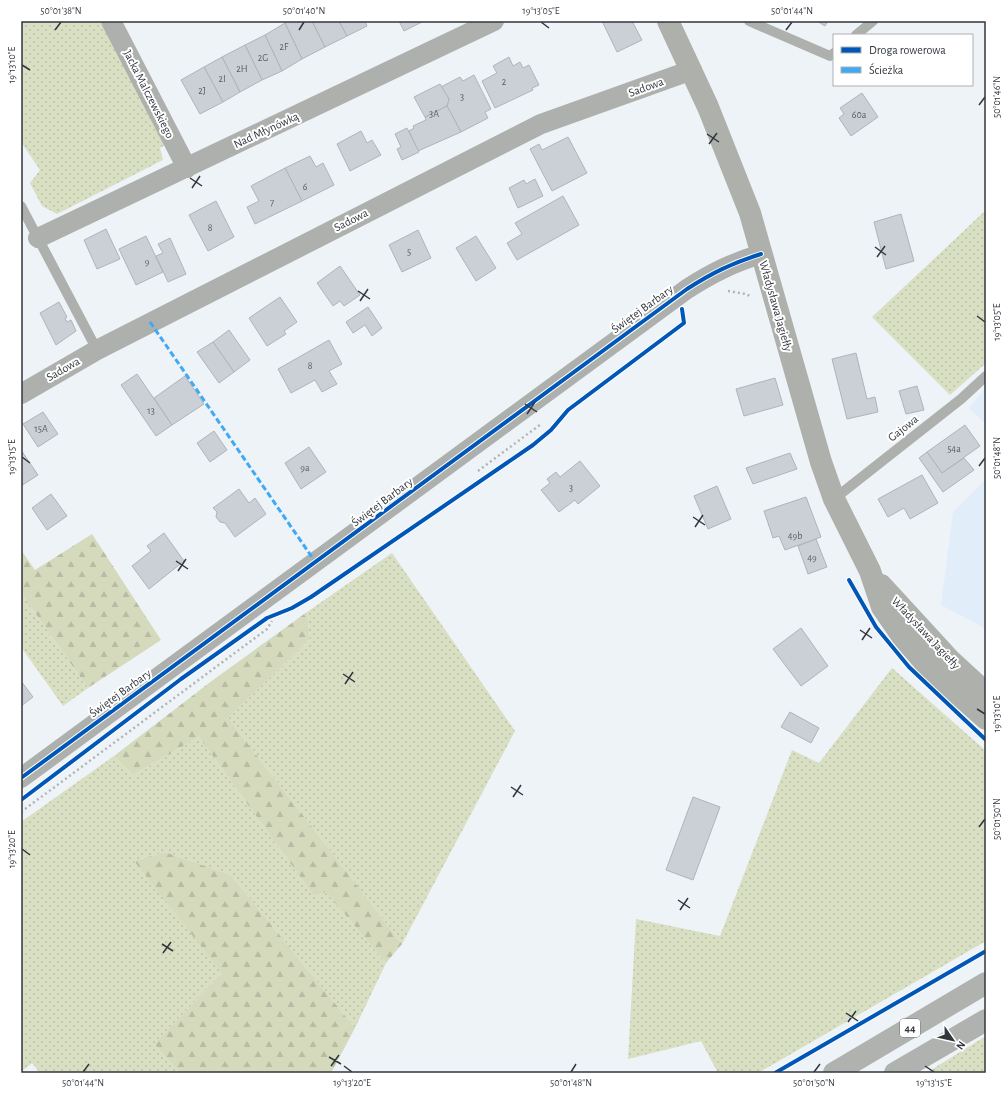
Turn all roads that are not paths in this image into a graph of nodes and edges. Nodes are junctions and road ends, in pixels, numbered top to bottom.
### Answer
1 (111, 21) edge
2 (668, 21) edge
3 (750, 21) edge
4 (873, 21) edge
5 (485, 23) edge
6 (857, 34) edge
7 (833, 54) edge
8 (692, 70) junction
9 (187, 168) junction
10 (21, 206) edge
11 (38, 238) junction
12 (761, 254) junction
13 (97, 350) junction
14 (986, 376) edge
15 (21, 394) edge
16 (834, 499) junction
17 (870, 571) junction
18 (986, 693) edge
19 (986, 719) edge
20 (21, 778) edge
21 (986, 983) edge
22 (986, 1020) edge
23 (834, 1073) edge
24 (895, 1073) edge

1 - 9 street, Jacka Malczewskiego
2 - 8 street, Władysława Jagiełły
3 - 7 lane
4 - 6 lane
5 - 9 street, Nad Młynówką
8 - 12 street, Władysława Jagiełły
8 - 13 street, Sadowa
9 - 11 street, Nad Młynówką
10 - 11 lane
11 - 13 lane
12 - 16 street, Władysława Jagiełły
12 - 20 street, Świętej Barbary
13 - 15 street, Sadowa
14 - 16 lane, Gajowa
16 - 17 street, Władysława Jagiełły
17 - 18 street, Władysława Jagiełły
17 - 19 street, Władysława Jagiełły
21 - 23 main road, 44
22 - 24 main road

